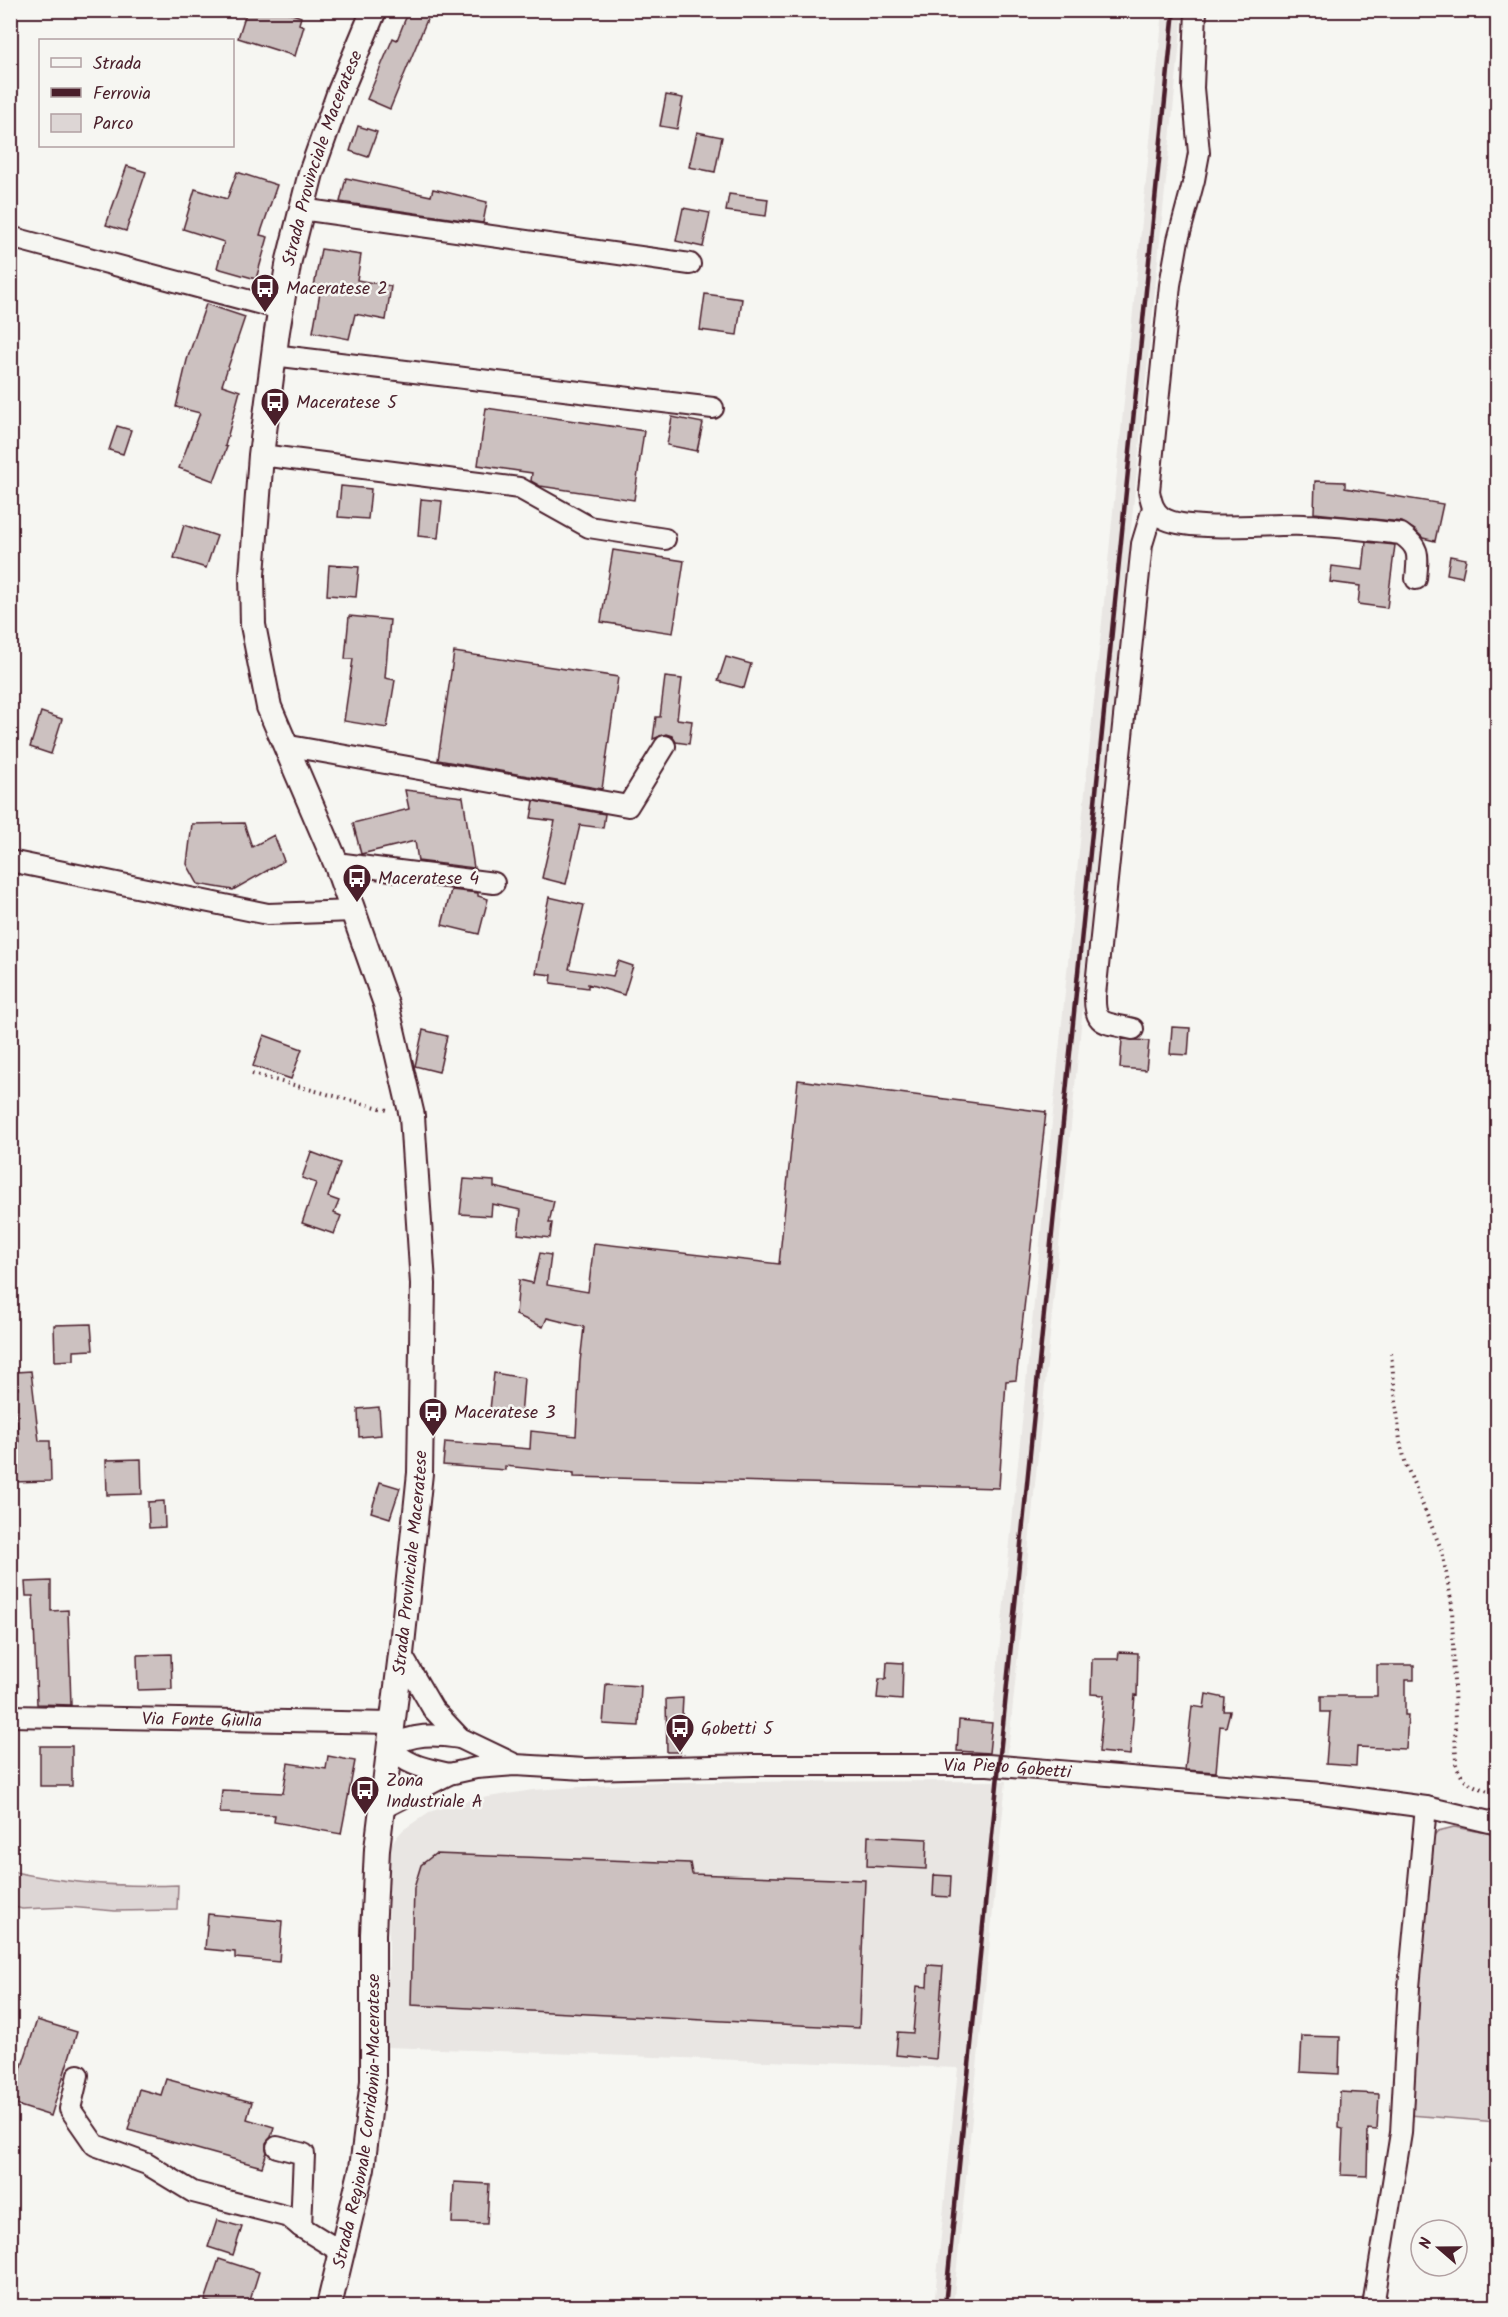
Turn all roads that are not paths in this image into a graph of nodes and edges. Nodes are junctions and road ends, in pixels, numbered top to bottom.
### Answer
1 (374, 10) edge
2 (1196, 10) edge
3 (301, 209) junction
4 (10, 237) edge
5 (690, 264) dead end
6 (280, 309) junction
7 (273, 354) junction
8 (713, 408) dead end
9 (261, 454) junction
10 (1153, 508) junction
11 (665, 539) dead end
12 (1416, 579) dead end
13 (284, 745) junction
14 (665, 746) dead end
15 (10, 861) edge
16 (336, 862) junction
17 (494, 883) dead end
18 (354, 911) junction
19 (1133, 1029) dead end
20 (401, 1654) junction
21 (10, 1716) edge
22 (393, 1723) junction
23 (460, 1738) junction
24 (389, 1747) junction
25 (515, 1764) junction
26 (449, 1774) junction
27 (1426, 1807) junction
28 (381, 1809) junction
29 (1497, 1824) edge
30 (373, 1934) joint
31 (78, 2074) dead end
32 (277, 2147) dead end
33 (301, 2227) junction
34 (343, 2253) junction
35 (329, 2307) edge
36 (1373, 2307) edge

1 - 3 main road, Strada Provinciale Maceratese
2 - 10 street
3 - 5 street
3 - 6 main road, Strada Provinciale Maceratese
4 - 6 street
6 - 7 main road, Strada Provinciale Maceratese
7 - 8 street
7 - 9 main road, Strada Provinciale Maceratese
9 - 11 street
9 - 13 main road, Strada Provinciale Maceratese
10 - 12 street
10 - 19 street
13 - 14 street
13 - 16 main road, Strada Provinciale Maceratese
15 - 18 street
16 - 17 street
16 - 18 main road, Strada Provinciale Maceratese
18 - 20 main road, Strada Provinciale Maceratese
20 - 22 main road, Strada Provinciale Maceratese
20 - 23 street
21 - 22 street, Via Fonte Giulia
22 - 24 main road, Strada Provinciale Maceratese
23 - 24 street
23 - 25 street
24 - 26 street
24 - 28 main road, Strada Provinciale Maceratese
25 - 26 street
25 - 27 street, Via Piero Gobetti
26 - 28 street
27 - 29 street, Via Piero Gobetti
27 - 36 street
28 - 30 main road, Strada Provinciale Maceratese
30 - 34 main road, Strada Regionale Corridonia‐Maceratese
31 - 33 street
32 - 33 street
33 - 34 street
34 - 35 main road, Strada Regionale Corridonia‐Maceratese

